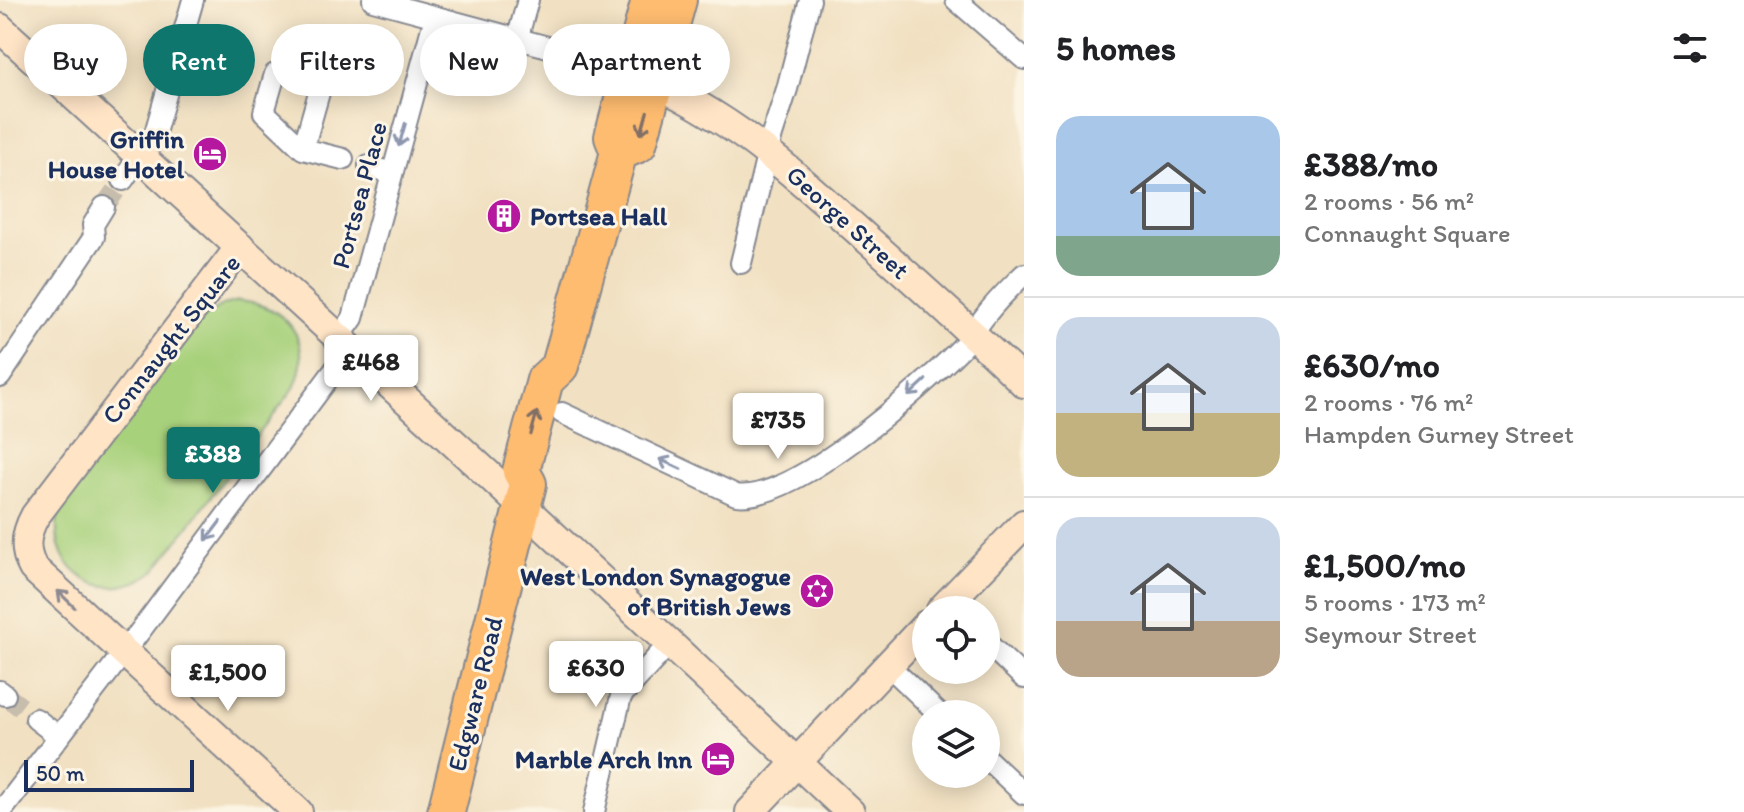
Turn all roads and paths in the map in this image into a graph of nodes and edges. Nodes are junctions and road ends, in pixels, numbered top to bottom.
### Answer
1 (193, 0) edge
2 (373, 0) edge
3 (528, 0) edge
4 (650, 0) edge
5 (678, 0) edge
6 (810, 0) edge
7 (956, 0) edge
8 (435, 17) junction
9 (460, 24) edge
10 (521, 24) edge
11 (648, 24) edge
12 (667, 24) edge
13 (0, 28) edge
14 (1024, 59) edge
15 (271, 88) edge
16 (318, 96) edge
17 (642, 96) edge
18 (681, 96) edge
19 (303, 149) junction
20 (769, 153) junction
21 (140, 156) junction
22 (343, 159) dead end
23 (369, 166) dead end
24 (391, 173) junction
25 (123, 180) tunnel mouth
26 (104, 207) tunnel mouth
27 (240, 247) junction
28 (741, 263) dead end
29 (1024, 274) edge
30 (972, 333) junction
31 (345, 343) junction
32 (560, 366) junction
33 (0, 377) edge
34 (1024, 383) edge
35 (562, 413) junction
36 (525, 495) junction
37 (1024, 524) edge
38 (958, 596) edge
39 (912, 640) edge
40 (670, 643) junction
41 (123, 652) junction
42 (1000, 655) edge
43 (888, 665) junction
44 (1024, 678) edge
45 (924, 700) edge
46 (36, 719) tunnel mouth
47 (58, 736) junction
48 (797, 761) junction
49 (1000, 771) edge
50 (1024, 794) edge
51 (11, 808) edge
52 (298, 812) edge
53 (446, 812) edge
54 (594, 812) edge
55 (750, 812) edge
56 (850, 812) edge

1 - 21 street
2 - 8 street
3 - 10 street
4 - 11 highway, Edgware Road
5 - 12 highway, Edgware Road
6 - 20 street
7 - 14 street
8 - 9 street
8 -> 24 street, Portsea Place
13 - 21 street
15 - 19 street
16 - 19 street
17 - 32 highway, Edgware Road
18 - 20 street, George Street
19 - 22 street
20 - 28 street
20 - 30 street, George Street
21 - 25 street
21 - 27 street
23 - 24 street
24 - 31 street, Portsea Place
26 - 33 street
27 - 31 street, Connaught Square
41 -> 27 street, Connaught Square
29 - 30 street
30 - 34 street, George Street
30 -> 35 street
31 - 36 street, Connaught Square
31 -> 41 street
32 - 35 highway, Edgware Road
36 -> 32 highway, Edgware Road
35 - 36 highway, Edgware Road
36 - 40 street, Connaught Square
36 - 53 highway, Edgware Road
37 - 38 street
39 - 43 street
40 - 48 street, Connaught Square
40 - 54 street
41 - 47 street
41 - 52 street, Connaught Square
42 - 44 street
43 - 45 street
43 - 48 street
46 - 47 street
47 - 51 street
48 - 55 street
48 - 56 street, Connaught Square
49 - 50 street

